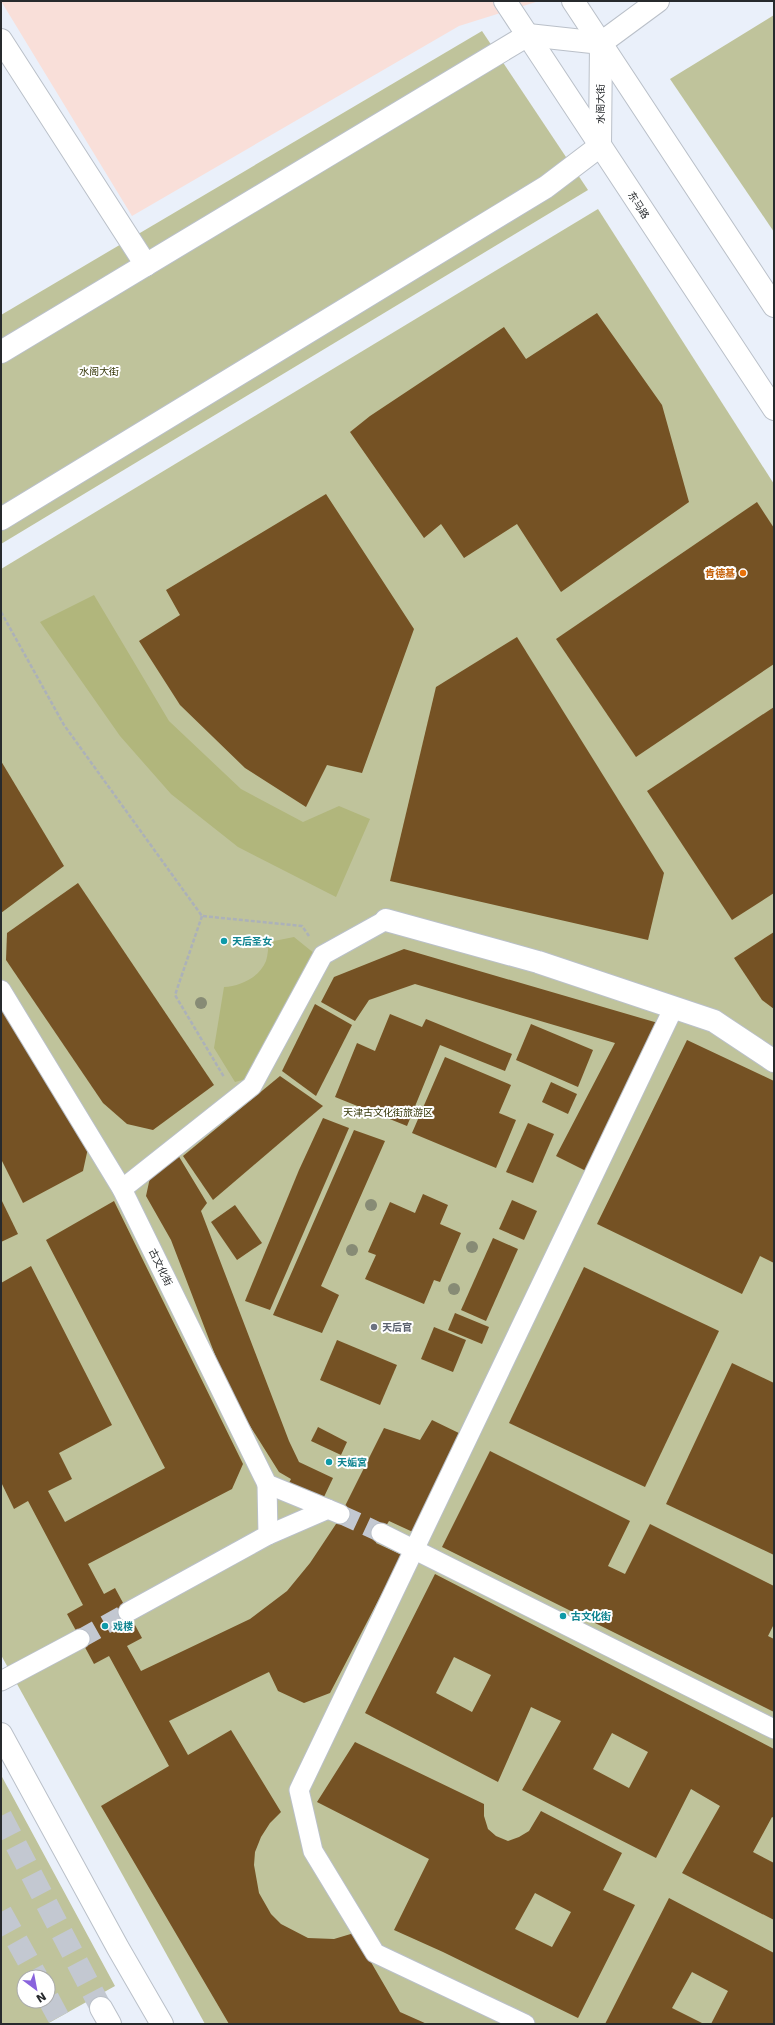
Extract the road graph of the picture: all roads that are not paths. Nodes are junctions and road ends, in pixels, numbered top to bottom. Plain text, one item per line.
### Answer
1 (505, 1) edge
2 (572, 1) edge
3 (658, 1) edge
4 (528, 35) junction
5 (1, 40) edge
6 (600, 43) junction
7 (600, 146) junction
8 (146, 265) junction
9 (774, 306) edge
10 (1, 352) edge
11 (774, 409) edge
12 (1, 519) edge
13 (386, 920) joint
14 (1, 990) edge
15 (674, 1007) junction
16 (774, 1061) edge
17 (122, 1189) junction
18 (267, 1484) junction
19 (381, 1533) tunnel mouth
20 (268, 1535) junction
21 (414, 1550) junction
22 (128, 1612) tunnel mouth
23 (80, 1638) tunnel mouth
24 (1, 1681) edge
25 (774, 1729) edge
26 (1, 1734) edge
27 (162, 2024) edge
28 (525, 2024) edge

1 - 4 street, 东马路
2 - 6 street
3 - 6 street
4 - 6 street
4 - 7 street, 东马路
4 - 8 street
5 - 8 street
6 - 7 street, 水阁大街
6 - 9 street
7 - 11 street, 东马路
7 - 12 street
8 - 10 street
13 - 15 street
13 - 17 street
14 - 17 street, 古文化街
15 - 16 street
15 - 21 street
17 - 18 street, 古文化街
18 - 20 street
18 - 20 street
19 - 21 street
20 - 22 street
21 - 25 street
21 - 28 street
23 - 24 street
26 - 27 street

